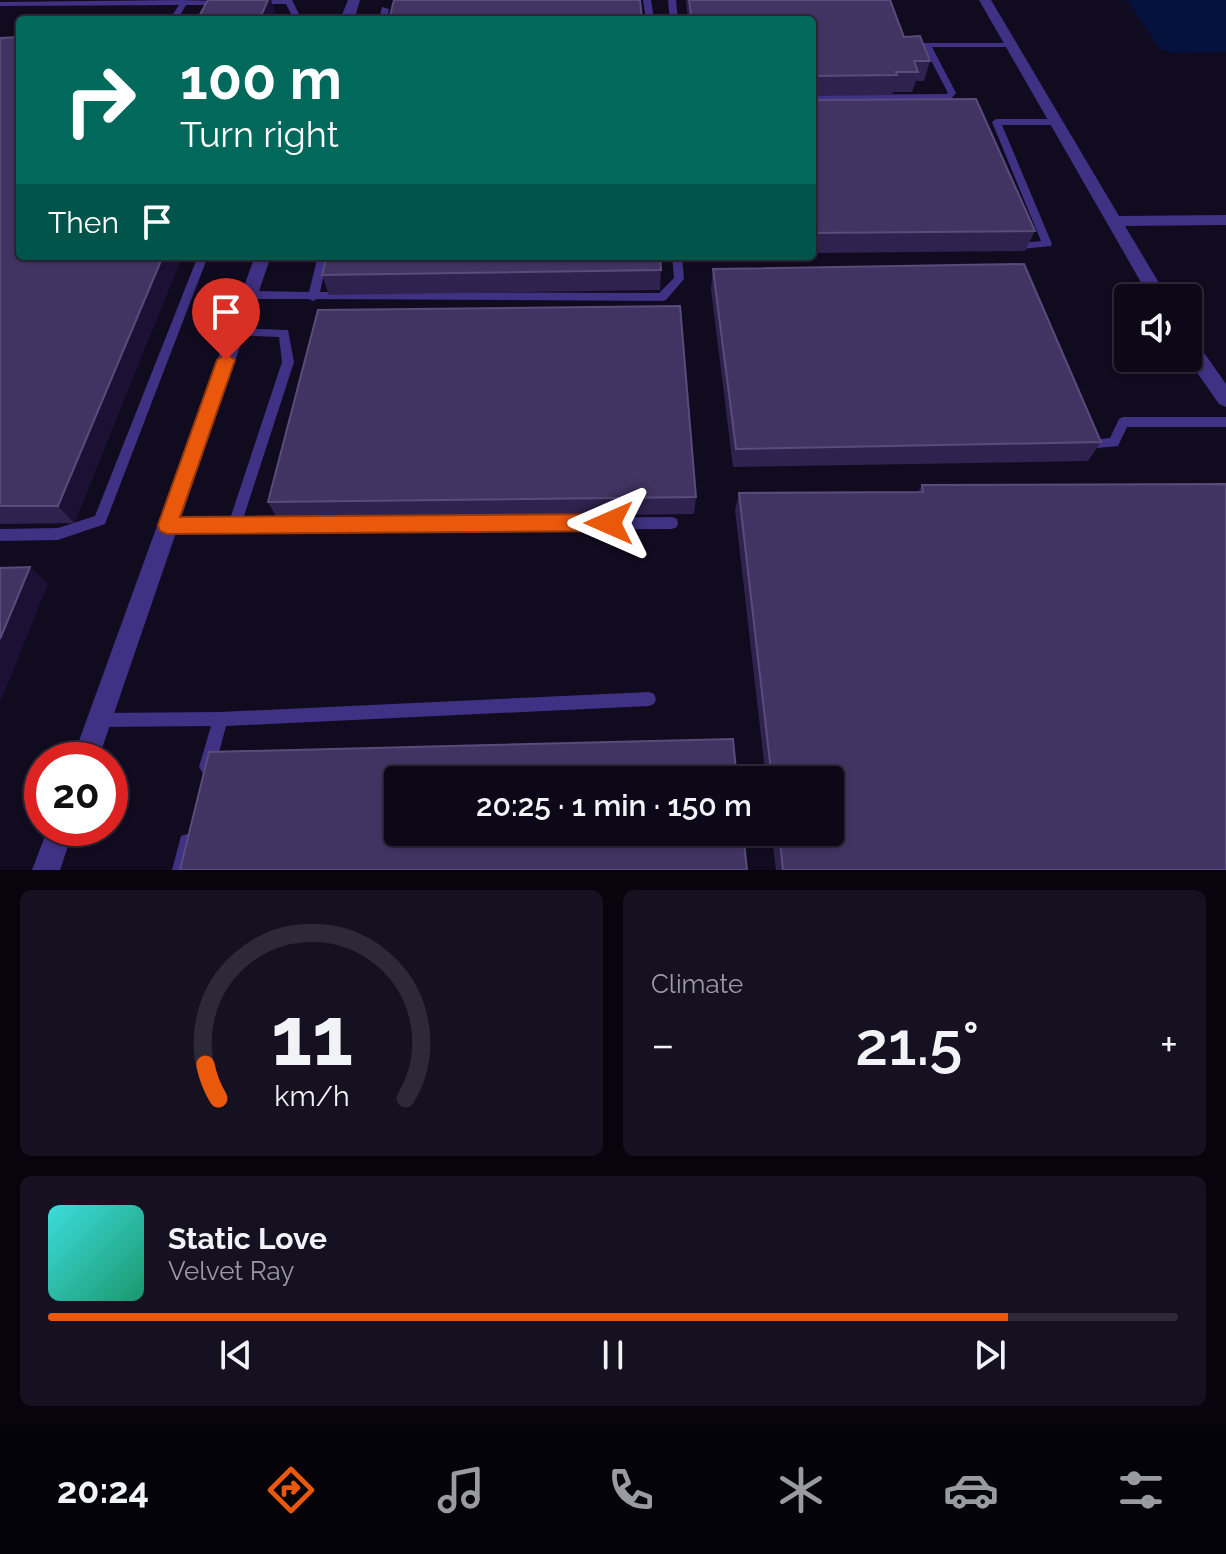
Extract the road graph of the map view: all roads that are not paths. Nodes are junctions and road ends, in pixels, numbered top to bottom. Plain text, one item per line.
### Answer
1 (985, 0) edge
2 (185, 2) edge
3 (244, 2) edge
4 (229, 3) edge
5 (0, 4) edge
6 (385, 9) dead end
7 (296, 16) edge
8 (384, 16) edge
9 (1011, 45) junction
10 (816, 98) edge
11 (1055, 122) junction
12 (1226, 220) edge
13 (1112, 221) junction
14 (1002, 247) edge
15 (201, 260) edge
16 (262, 260) edge
17 (322, 260) edge
18 (677, 260) edge
19 (1150, 284) edge
20 (249, 295) junction
21 (313, 297) junction
22 (236, 332) junction
23 (1202, 365) edge
24 (1226, 399) edge
25 (1226, 422) edge
26 (1066, 445) edge
27 (235, 523) junction
28 (672, 523) dead end
29 (167, 525) junction
30 (0, 535) edge
31 (649, 699) dead end
32 (220, 719) junction
33 (99, 720) junction
34 (91, 742) edge
35 (204, 780) edge
36 (192, 825) edge
37 (55, 846) edge
38 (46, 870) edge
39 (180, 870) edge

1 - 9 street
2 - 4 lane
2 - 5 lane
3 - 7 lane
6 - 8 lane
9 - 10 lane
9 - 11 street
11 - 13 street
11 - 14 lane
12 - 13 street
13 - 19 street
15 - 30 lane
16 - 20 street
17 - 21 lane
18 - 21 lane
20 - 21 lane
20 - 22 street
22 - 27 lane
22 - 29 street
23 - 24 street
25 - 26 lane
27 - 28 lane
27 - 29 lane
29 - 33 street
31 - 32 lane
32 - 33 lane
32 - 35 lane
33 - 34 street
36 - 39 lane
37 - 38 street

